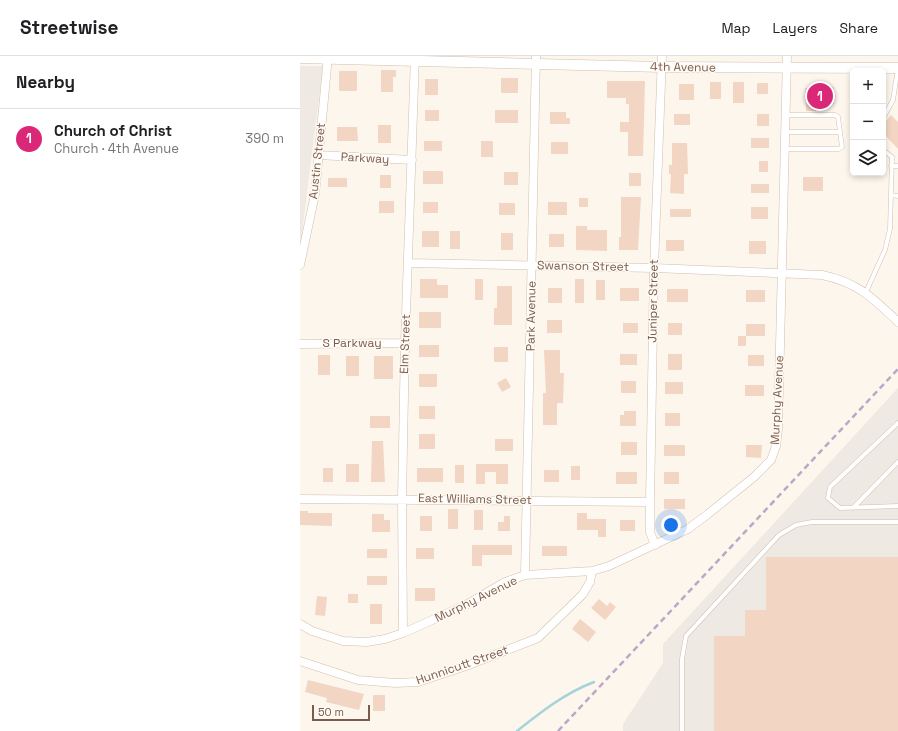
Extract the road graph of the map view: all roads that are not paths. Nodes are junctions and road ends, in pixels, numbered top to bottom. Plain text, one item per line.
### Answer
1 (662, 56) edge
2 (786, 56) edge
3 (300, 58) edge
4 (327, 58) edge
5 (415, 58) edge
6 (480, 59) edge
7 (536, 60) edge
8 (662, 67) junction
9 (786, 68) junction
10 (898, 68) edge
11 (886, 113) edge
12 (785, 115) junction
13 (785, 132) junction
14 (840, 132) junction
15 (784, 149) junction
16 (886, 152) edge
17 (318, 155) junction
18 (412, 160) junction
19 (891, 166) junction
20 (898, 166) edge
21 (891, 195) junction
22 (898, 196) edge
23 (409, 263) junction
24 (300, 265) edge
25 (533, 265) junction
26 (654, 268) junction
27 (781, 272) junction
28 (866, 292) junction
29 (898, 322) edge
30 (405, 343) junction
31 (300, 344) edge
32 (898, 423) edge
33 (898, 462) edge
34 (402, 498) junction
35 (300, 499) edge
36 (527, 499) junction
37 (650, 502) junction
38 (898, 506) edge
39 (852, 508) junction
40 (898, 522) edge
41 (655, 545) junction
42 (592, 571) junction
43 (525, 575) junction
44 (300, 624) edge
45 (403, 633) junction
46 (300, 661) edge
47 (682, 731) edge

1 - 8 street, Juniper Street
2 - 9 street, Murphy Avenue
3 - 4 street, 4th Avenue
4 - 5 street, 4th Avenue
4 - 17 street, Austin Street
5 - 6 street, 4th Avenue
5 - 18 street, Elm Street
6 - 7 street, 4th Avenue
7 - 8 street, 4th Avenue
7 - 25 street, Park Avenue
8 - 9 street, 4th Avenue
8 - 26 street, Juniper Street
9 - 10 street, 4th Avenue
9 - 12 street, Murphy Avenue
10 - 11 lane
12 - 13 street, Murphy Avenue
12 - 14 lane
13 - 14 lane
13 - 15 street, Murphy Avenue
14 - 15 lane
15 - 27 street, Murphy Avenue
16 - 19 lane
17 - 18 street, Parkway
17 - 24 street, Austin Street
18 - 23 street, Elm Street
19 - 20 lane
19 - 21 lane
21 - 22 lane
21 - 28 lane
23 - 25 street, Swanson Street
23 - 30 street, Elm Street
25 - 26 street, Swanson Street
25 - 36 street, Park Avenue
26 - 27 street, Swanson Street
26 - 37 street, Juniper Street
27 - 28 street, Swanson Street
27 - 41 street, Murphy Avenue
28 - 29 street, Swanson Street
30 - 31 street, S Parkway
30 - 34 street, Elm Street
32 - 39 lane
33 - 39 lane
34 - 35 street, East Williams Street
34 - 36 street, East Williams Street
34 - 45 street, Elm Street
36 - 37 street, East Williams Street
36 - 43 street, Park Avenue
37 - 41 street, Juniper Street
38 - 39 lane
40 - 47 lane
41 - 42 street, Murphy Avenue
42 - 43 street, Murphy Avenue
42 - 46 street, Hunnicutt Street
43 - 45 street, Murphy Avenue
44 - 45 street, Murphy Avenue

